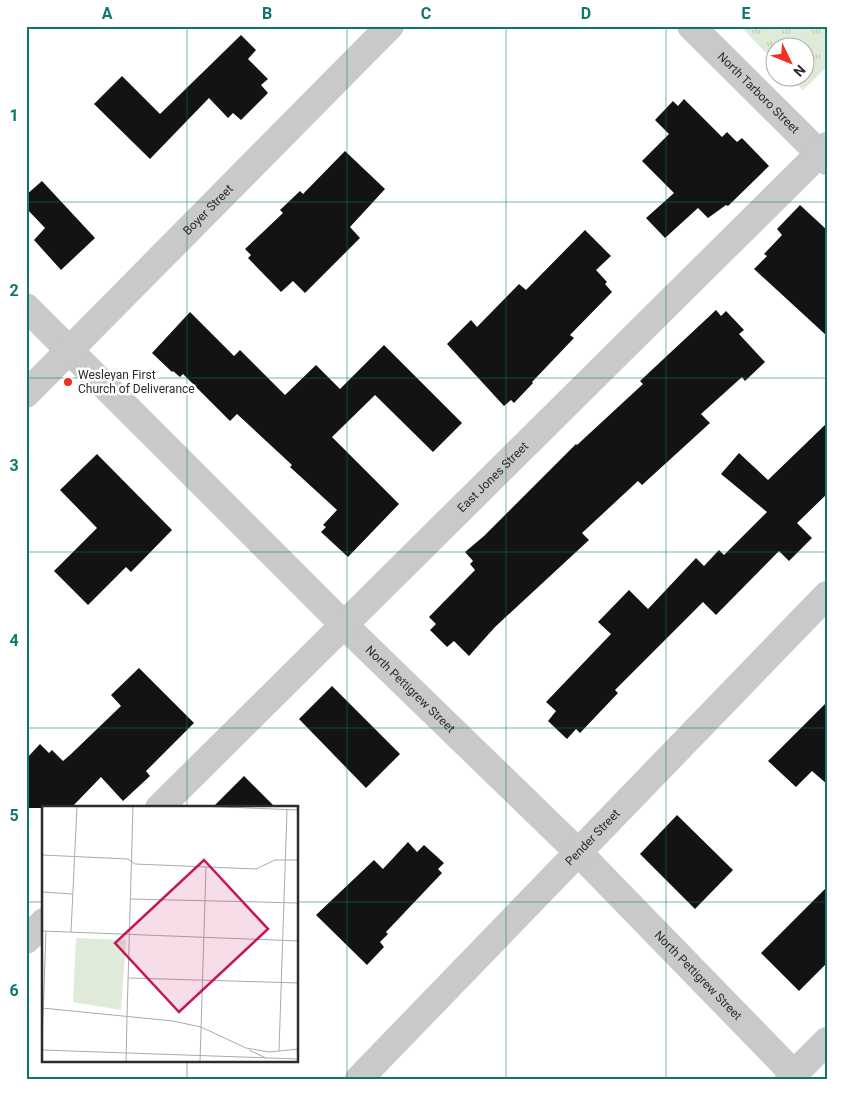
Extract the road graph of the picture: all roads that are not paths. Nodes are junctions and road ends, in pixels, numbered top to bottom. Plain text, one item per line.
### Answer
1 (390, 26) edge
2 (691, 26) edge
3 (824, 154) edge
4 (26, 307) edge
5 (69, 350) junction
6 (26, 394) edge
7 (827, 595) edge
8 (344, 625) junction
9 (162, 806) edge
10 (578, 852) junction
11 (42, 924) edge
12 (26, 940) edge
13 (827, 1041) edge
14 (791, 1076) edge
15 (359, 1079) edge

1 - 5 street, Boyer Street
2 - 3 street, North Tarboro Street
3 - 8 street, East Jones Street
4 - 5 street, North Pettigrew Street
5 - 6 street, Boyer Street
5 - 8 street, North Pettigrew Street
7 - 10 street, Pender Street
8 - 9 street, East Jones Street
8 - 10 street, North Pettigrew Street
10 - 14 street, North Pettigrew Street
10 - 15 street, Pender Street
11 - 12 street
13 - 14 street

